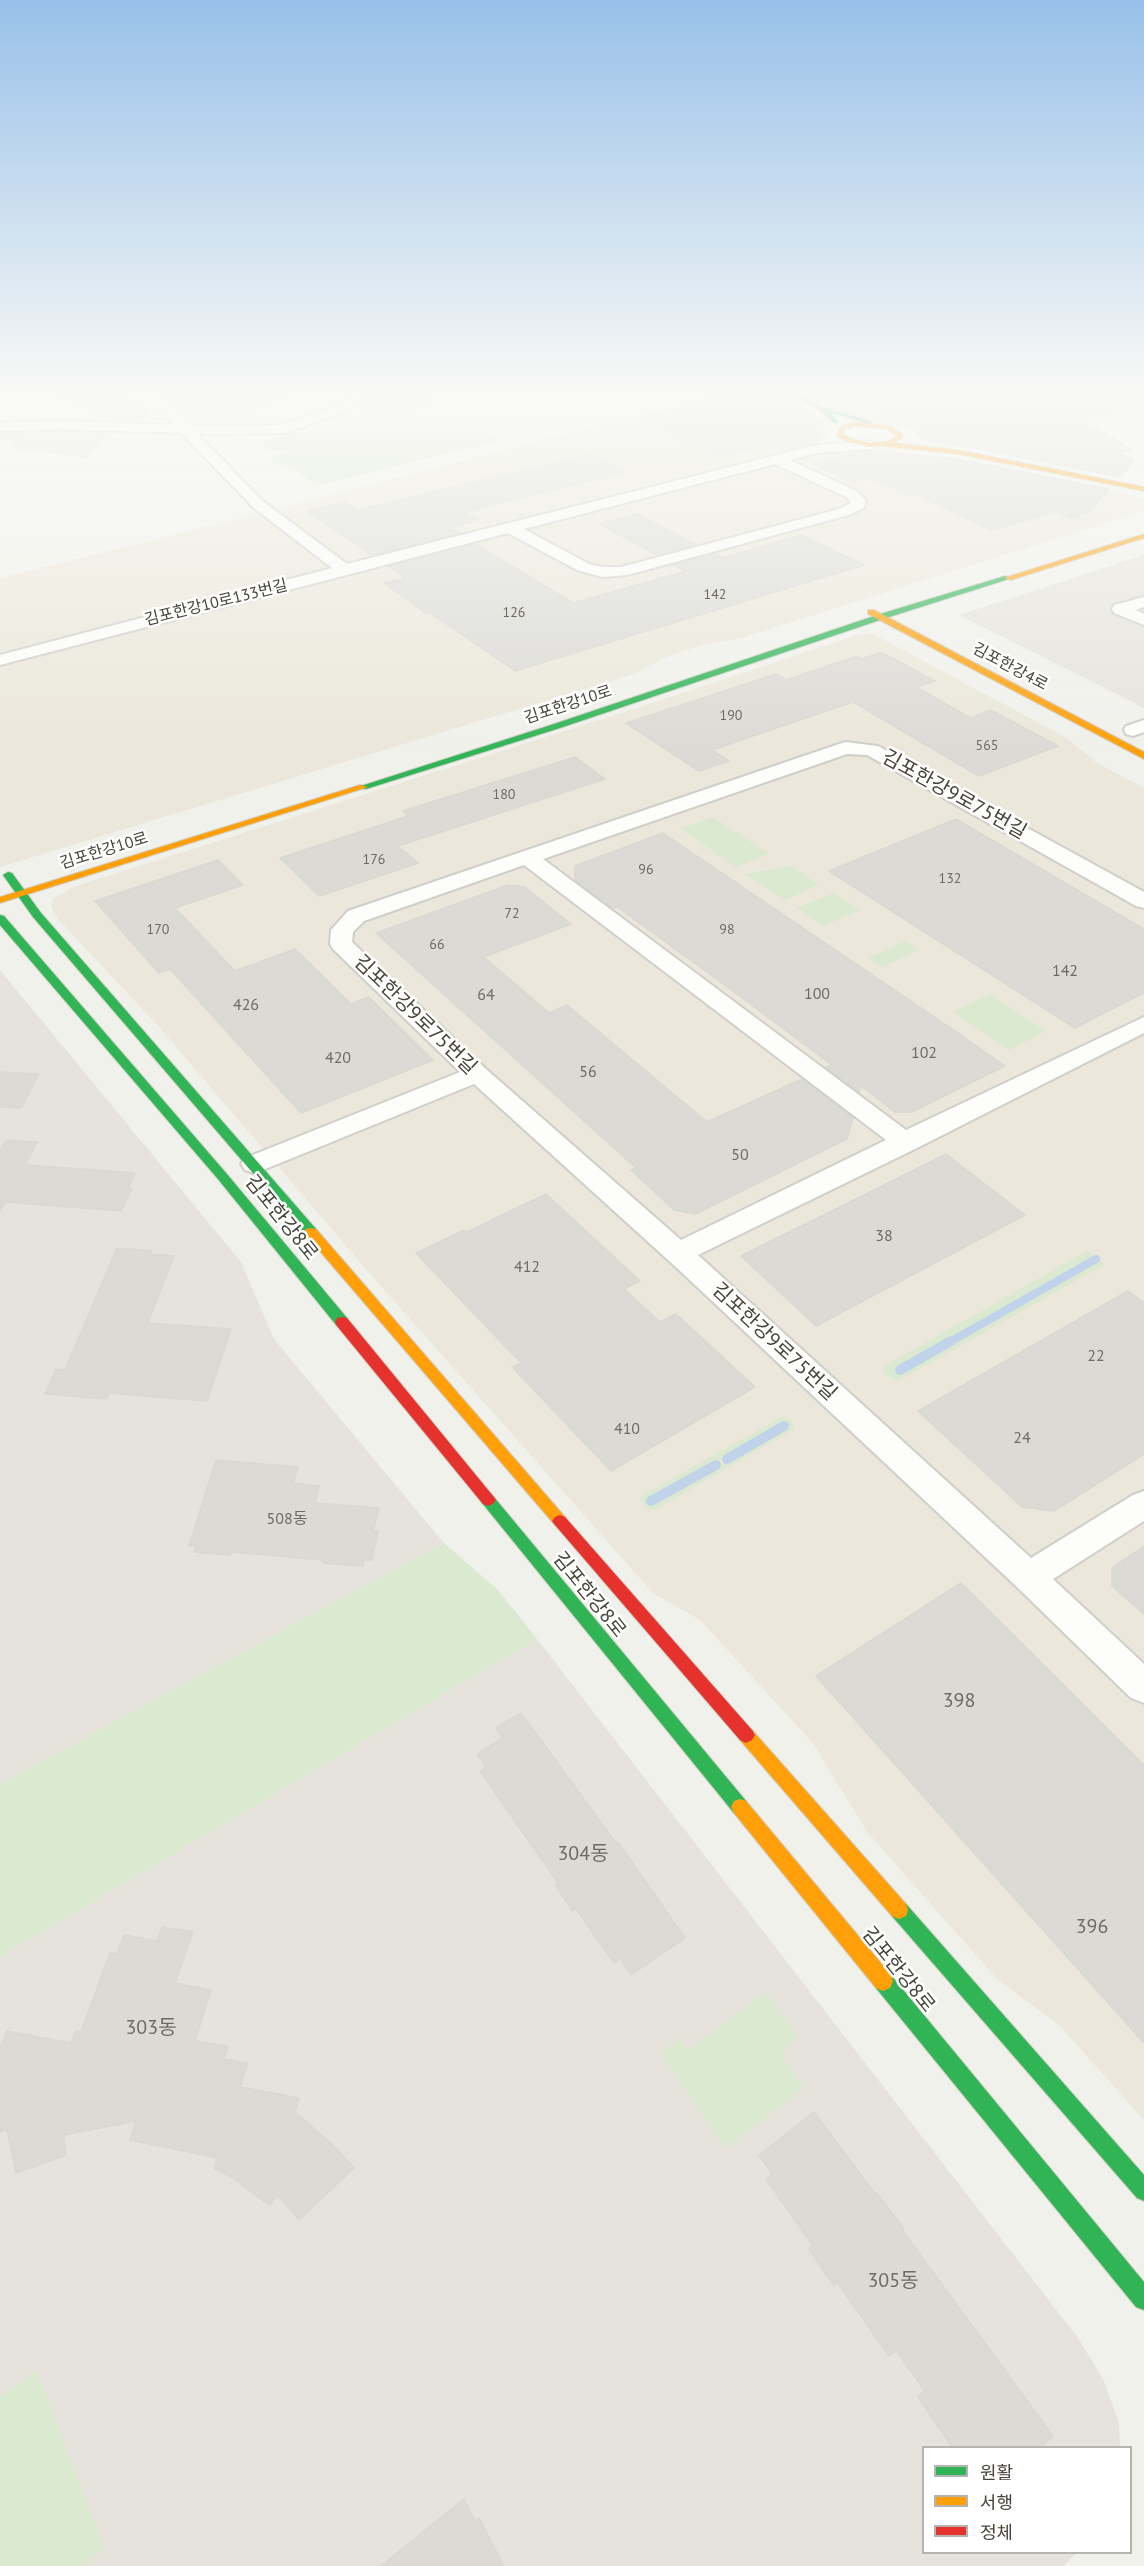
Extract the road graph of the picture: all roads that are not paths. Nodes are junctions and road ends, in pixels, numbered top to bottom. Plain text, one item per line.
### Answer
1 (269, 513) edge
2 (569, 513) edge
3 (842, 513) edge
4 (511, 528) junction
5 (1144, 536) edge
6 (344, 570) junction
7 (1144, 602) edge
8 (900, 611) junction
9 (880, 617) junction
10 (1144, 620) edge
11 (921, 622) dead end
12 (0, 660) edge
13 (1144, 756) edge
14 (528, 858) junction
15 (9, 875) edge
16 (21, 894) junction
17 (0, 901) edge
18 (1144, 901) edge
19 (0, 918) edge
20 (1144, 1024) edge
21 (477, 1074) junction
22 (906, 1143) junction
23 (254, 1164) junction
24 (678, 1253) junction
25 (1144, 1504) edge
26 (1029, 1577) junction
27 (1144, 1687) edge
28 (1144, 2191) edge
29 (1144, 2299) edge

1 - 6 street
2 - 4 street, 김포한강10로133번길
3 - 4 street
4 - 6 street, 김포한강10로133번길
5 - 8 street, 김포한강10로
6 - 12 street, 김포한강10로133번길
7 - 10 street
8 - 9 street, 김포한강10로
8 - 9 street, 김포한강4로
8 - 11 street
9 - 13 street, 김포한강4로
9 - 16 street, 김포한강10로
14 - 18 street, 김포한강9로75번길
14 - 21 street, 김포한강9로75번길
14 - 22 street
15 - 16 street, 김포한강8로
16 - 17 street, 김포한강10로
16 - 23 street, 김포한강8로
19 - 29 street, 김포한강8로
20 - 22 street
21 - 23 street
21 - 24 street, 김포한강9로75번길
22 - 24 street
23 - 28 street, 김포한강8로
24 - 26 street, 김포한강9로75번길
25 - 26 street
26 - 27 street, 김포한강9로75번길

